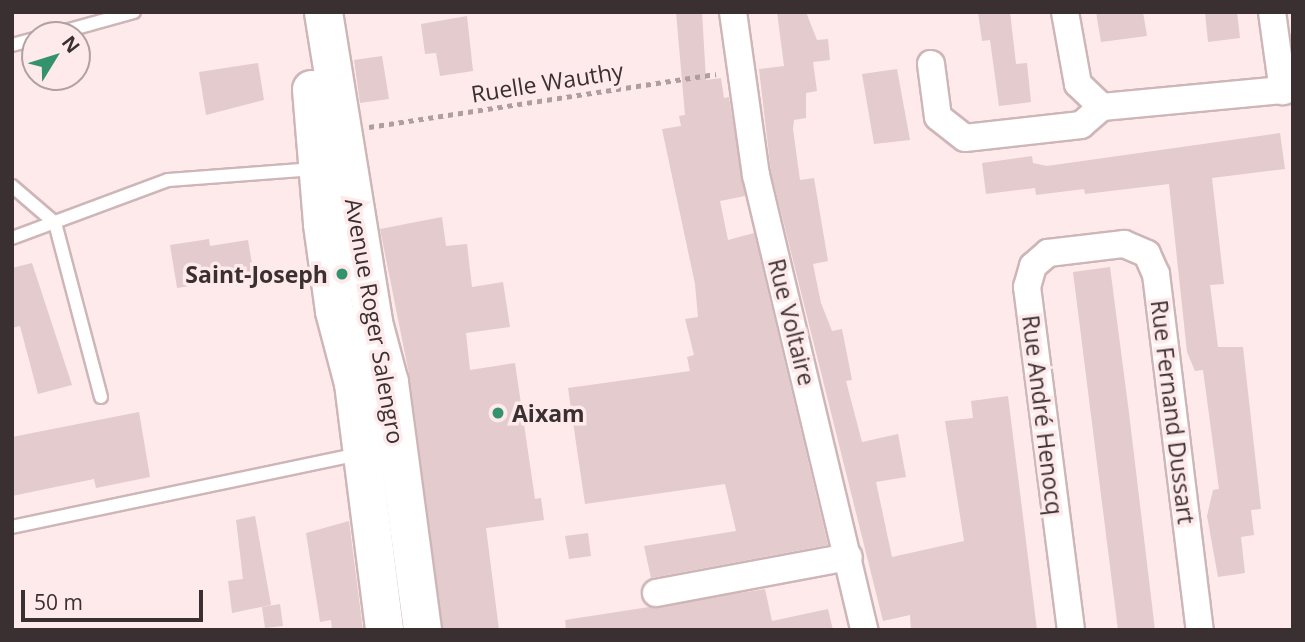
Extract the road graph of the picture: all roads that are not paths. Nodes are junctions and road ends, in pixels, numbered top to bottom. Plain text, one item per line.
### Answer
1 (134, 12) edge
2 (733, 12) edge
3 (1065, 12) edge
4 (1272, 12) edge
5 (315, 14) edge
6 (91, 24) edge
7 (931, 64) dead end
8 (1288, 90) edge
9 (1102, 107) junction
10 (319, 169) junction
11 (12, 186) edge
12 (55, 223) junction
13 (12, 238) edge
14 (1093, 247) joint
15 (368, 335) junction
16 (365, 367) dead end
17 (101, 397) dead end
18 (363, 453) junction
19 (12, 527) edge
20 (849, 557) junction
21 (656, 593) dead end
22 (384, 630) edge
23 (396, 630) edge
24 (407, 630) edge
25 (422, 630) edge
26 (864, 630) edge
27 (1071, 630) edge
28 (1200, 630) edge

1 - 6 lane
2 - 20 street, Rue Voltaire
3 - 9 street
4 - 8 street
5 - 10 main road, Avenue Roger Salengro
5 - 15 main road, Avenue Roger Salengro
7 - 9 street
8 - 9 street
10 - 12 lane
10 - 18 main road, Avenue Roger Salengro
11 - 12 lane
12 - 13 lane
12 - 17 lane
14 - 27 street, Rue André Henocq
14 - 28 street, Rue Fernand Dussart
15 - 24 lane
15 - 25 main road, Avenue Roger Salengro
16 - 23 lane
18 - 19 lane
18 - 22 main road, Avenue Roger Salengro
20 - 21 street
20 - 26 street, Rue Voltaire

